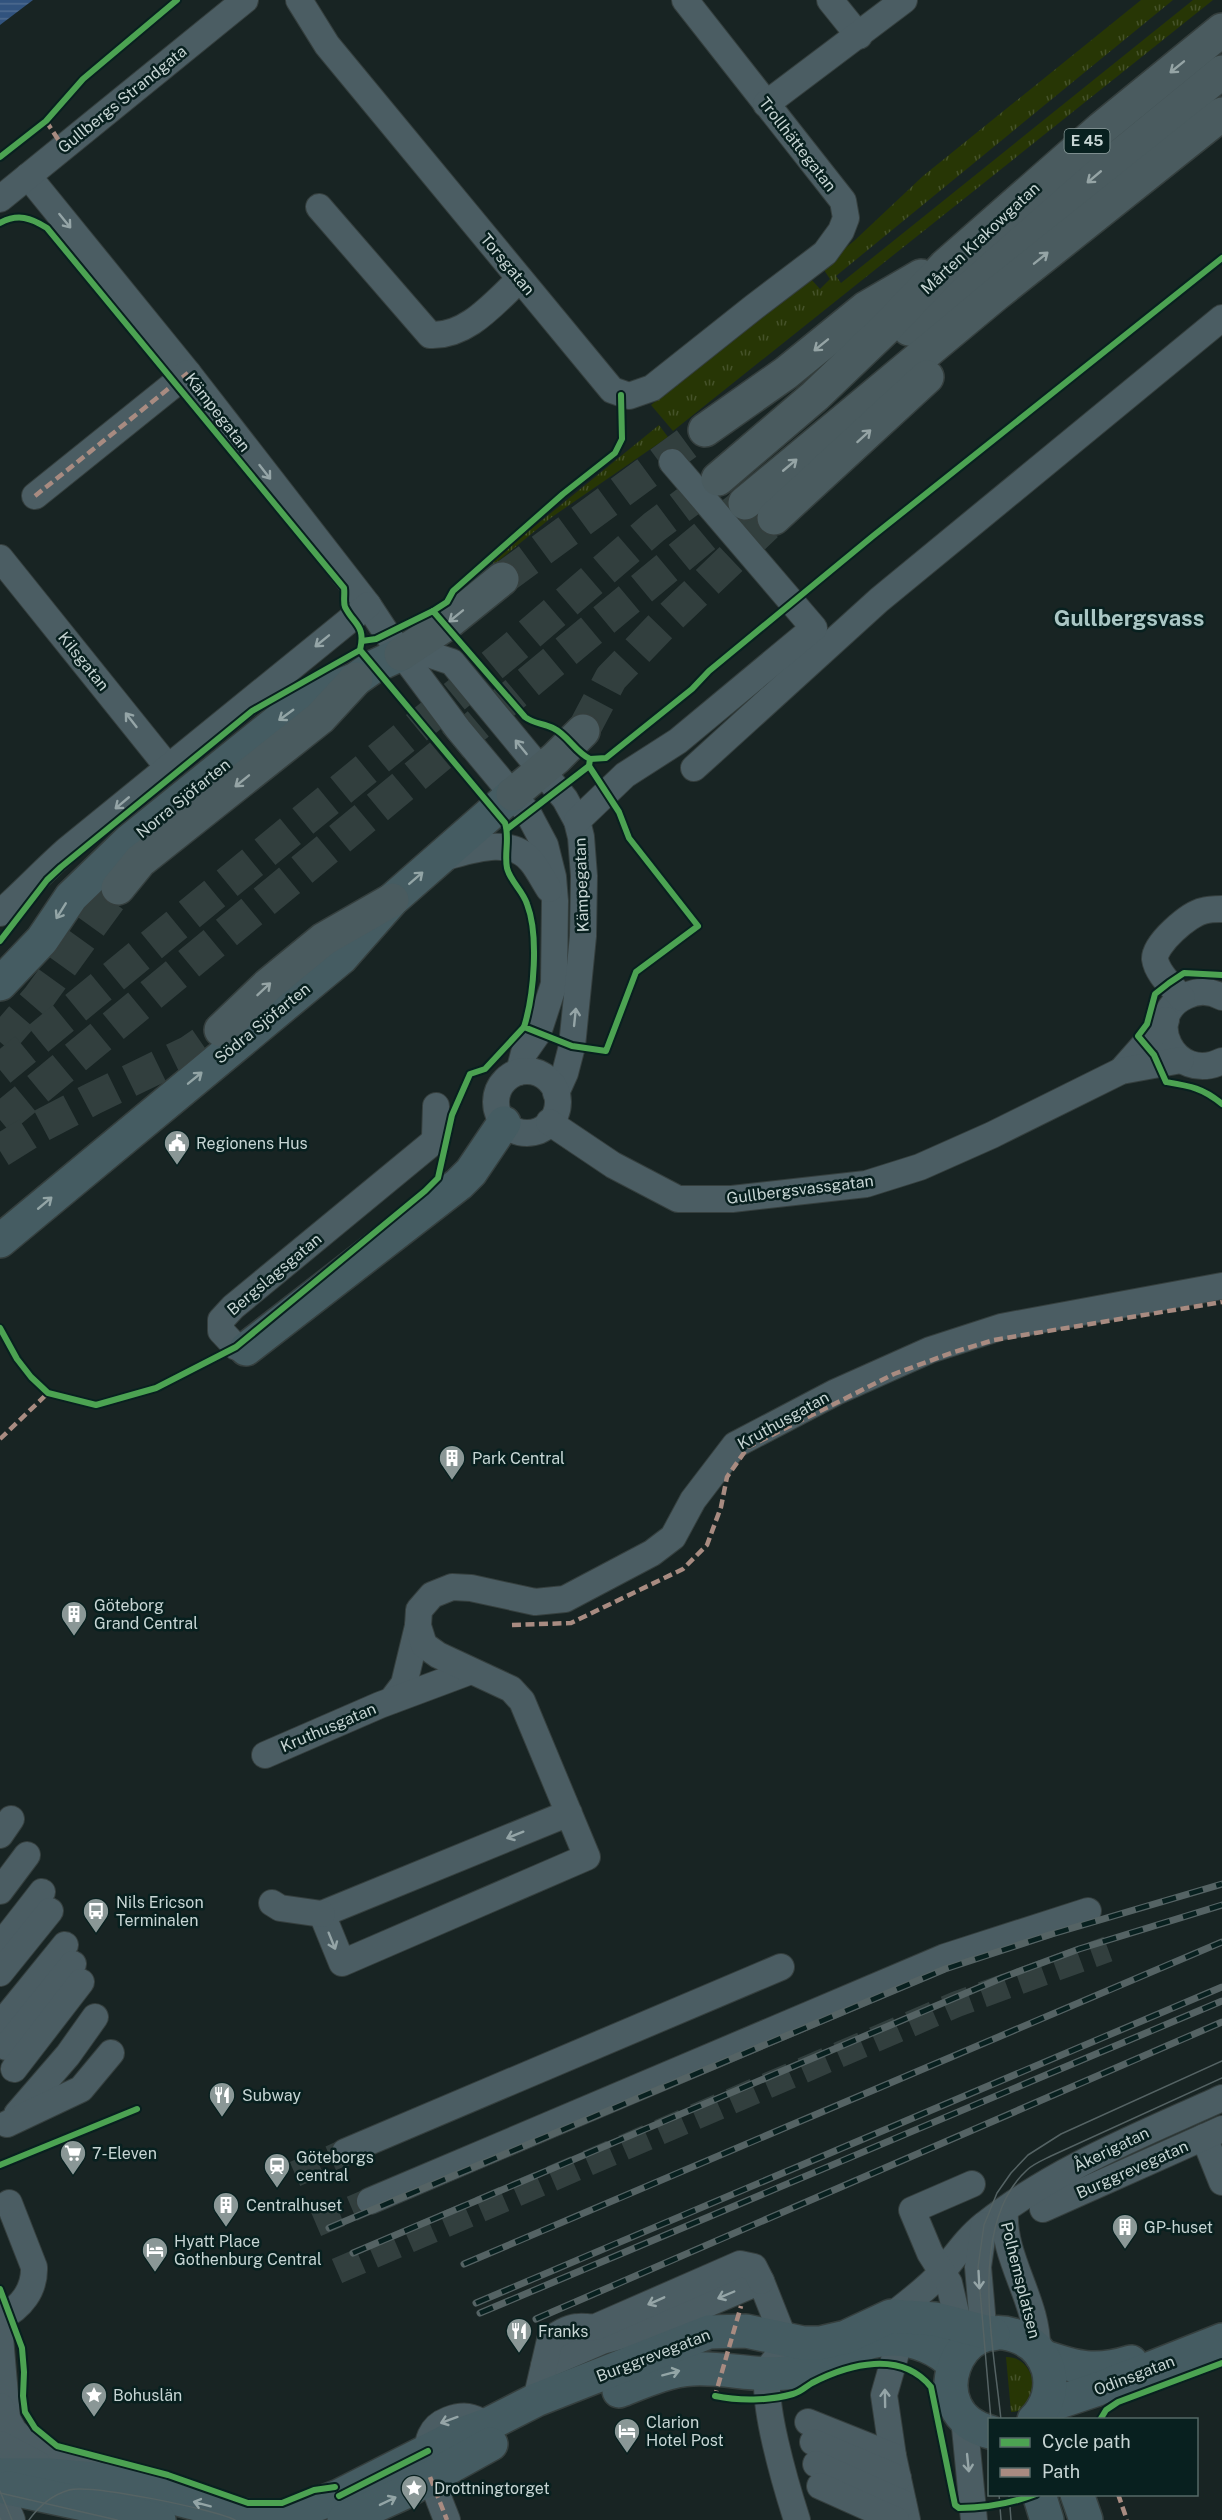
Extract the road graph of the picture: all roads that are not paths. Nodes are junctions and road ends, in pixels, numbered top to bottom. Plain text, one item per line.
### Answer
1 (245, 0) edge
2 (299, 0) edge
3 (685, 0) edge
4 (830, 0) edge
5 (904, 0) edge
6 (1222, 30) edge
7 (859, 36) junction
8 (1222, 72) edge
9 (766, 104) junction
10 (1222, 114) edge
11 (28, 176) junction
12 (0, 199) edge
13 (319, 207) dead end
14 (957, 255) junction
15 (520, 279) junction
16 (995, 295) junction
17 (754, 307) joint
18 (1222, 318) edge
19 (188, 373) junction
20 (815, 396) junction
21 (705, 429) tunnel mouth
22 (672, 462) dead end
23 (718, 479) tunnel mouth
24 (35, 496) dead end
25 (745, 503) tunnel mouth
26 (774, 518) tunnel mouth
27 (0, 558) edge
28 (502, 579) tunnel mouth
29 (368, 605) junction
30 (401, 654) junction
31 (356, 679) junction
32 (583, 731) tunnel mouth
33 (167, 766) junction
34 (694, 768) dead end
35 (540, 771) junction
36 (513, 794) junction
37 (577, 820) junction
38 (442, 858) junction
39 (118, 888) tunnel mouth
40 (392, 900) junction
41 (555, 901) junction
42 (1222, 909) edge
43 (0, 913) edge
44 (2, 979) edge
45 (1220, 995) edge
46 (1182, 998) junction
47 (1166, 1020) junction
48 (221, 1030) tunnel mouth
49 (1207, 1066) edge
50 (1121, 1071) junction
51 (519, 1072) junction
52 (556, 1093) junction
53 (436, 1106) dead end
54 (549, 1122) junction
55 (504, 1123) junction
56 (0, 1241) edge
57 (1222, 1286) edge
58 (246, 1349) joint
59 (418, 1626) junction
60 (471, 1671) junction
61 (392, 1700) junction
62 (265, 1755) dead end
63 (569, 1813) junction
64 (0, 1863) edge
65 (0, 1891) edge
66 (272, 1903) dead end
67 (1088, 1911) dead end
68 (322, 1914) junction
69 (0, 1918) edge
70 (57, 1930) edge
71 (0, 1946) edge
72 (781, 1967) dead end
73 (0, 1973) edge
74 (0, 2001) edge
75 (8, 2078) edge
76 (1222, 2097) edge
77 (1213, 2133) edge
78 (345, 2152) tunnel mouth
79 (1222, 2182) edge
80 (972, 2184) dead end
81 (370, 2201) tunnel mouth
82 (9, 2203) dead end
83 (1042, 2209) dead end
84 (1005, 2211) junction
85 (984, 2224) junction
86 (942, 2272) junction
87 (0, 2318) edge
88 (1222, 2326) edge
89 (896, 2327) junction
90 (979, 2332) junction
91 (0, 2337) edge
92 (1222, 2340) edge
93 (794, 2341) junction
94 (1040, 2353) junction
95 (954, 2365) junction
96 (767, 2374) junction
97 (536, 2400) junction
98 (3, 2412) edge
99 (1047, 2416) edge
100 (977, 2425) edge
101 (0, 2444) edge
102 (429, 2464) junction
103 (816, 2464) junction
104 (0, 2475) edge
105 (69, 2476) junction
106 (105, 2480) junction
107 (0, 2486) edge
108 (0, 2491) edge
109 (900, 2495) edge
110 (1040, 2496) edge
111 (1078, 2496) edge
112 (157, 2513) edge
113 (12, 2520) edge
114 (344, 2520) edge
115 (447, 2520) edge
116 (797, 2520) edge
117 (854, 2520) edge
118 (974, 2520) edge
119 (1047, 2520) edge
120 (1086, 2520) edge

1 - 11 street, Gullbergs Strandgata
2 - 15 street, Torsgatan
3 - 9 street, Trollhättegatan
4 - 7 street
5 - 7 street
6 -> 14 highway, Mårten Krakowgatan / E 45
7 - 9 street
8 -> 20 highway
9 - 17 street, Trollhättegatan
16 -> 10 highway
11 - 12 street, Gullbergs Strandgata
11 -> 19 street, Kämpegatan
13 - 15 street
14 - 20 highway, Mårten Krakowgatan / E 45
14 -> 21 highway
15 - 17 street, Torsgatan
25 -> 16 highway
26 -> 16 highway
18 - 34 street
19 - 24 street
19 -> 29 street, Kämpegatan
20 - 23 highway, Mårten Krakowgatan / E 45
22 - 37 street
33 -> 27 street, Kilsgatan
28 -> 30 highway
29 - 30 street, Kämpegatan
29 -> 33 street
30 - 31 main road, Norra Sjöfarten
35 -> 30 street, Kämpegatan
30 - 36 street, Kämpegatan
31 -> 39 highway
31 -> 44 main road, Norra Sjöfarten
32 - 35 highway
33 -> 43 street
35 - 36 highway
35 - 37 street, Kämpegatan
36 - 38 main road, Södra Sjöfarten
36 - 41 street, Kämpegatan
52 -> 37 street, Kämpegatan
40 -> 38 main road, Södra Sjöfarten
38 - 41 street, Kämpegatan
48 -> 40 highway
56 -> 40 main road, Södra Sjöfarten
41 - 51 street, Kämpegatan
42 - 46 street
45 - 46 street
46 - 47 street, Gullbergsvassgatan
47 - 49 street, Gullbergsvassgatan
47 - 50 street, Gullbergsvassgatan
49 - 50 street, Gullbergsvassgatan
50 - 54 street, Gullbergsvassgatan
51 - 52 street
51 - 55 street
52 - 54 street
53 - 58 street, Bergslagsgatan
54 - 55 street
55 - 58 main road, Bergslagsgatan
57 - 59 street, Kruthusgatan
59 - 60 street
59 - 61 street, Kruthusgatan
60 - 61 street, Kruthusgatan
60 - 63 street
61 - 62 street, Kruthusgatan
63 -> 68 street
68 -> 63 street
64 - 70 street
65 - 70 street
66 - 68 street
67 - 81 street
69 - 70 street
70 - 71 street
70 - 73 street
70 - 74 street
70 - 75 street
70 - 75 street
70 - 75 street
70 - 75 street
72 - 78 street
76 - 84 street, Åkerigatan
77 - 79 street
77 - 83 street, Burggrevegatan
80 - 86 street
82 - 87 street
84 - 85 street, Åkerigatan
84 - 94 street, Polhemsplatsen
85 - 86 street, Åkerigatan
85 -> 90 street
86 - 89 street, Åkerigatan
86 - 90 street
88 - 94 main road, Odinsgatan
89 - 90 main road, Burggrevegatan
89 - 93 main road, Burggrevegatan
89 - 95 main road, Burggrevegatan
89 - 96 main road, Burggrevegatan
109 -> 89 street
90 - 94 main road, Polhemsplatsen
90 - 95 main road
91 - 98 street
92 - 99 main road, Odinsgatan
93 - 96 street
93 - 97 main road, Burggrevegatan
93 -> 97 street
94 - 99 main road, Polhemsplatsen
95 - 100 main road
102 -> 96 main road, Burggrevegatan
96 - 116 street
97 -> 102 main road, Burggrevegatan
98 - 106 street
100 -> 118 street
101 - 105 street
102 -> 112 main road
114 -> 102 main road
102 - 115 street
103 - 109 street
103 - 109 street
103 - 117 street
104 - 105 main road
105 - 106 main road
106 - 112 main road
107 - 112 main road
108 - 113 street
110 - 119 main road
111 - 120 main road

